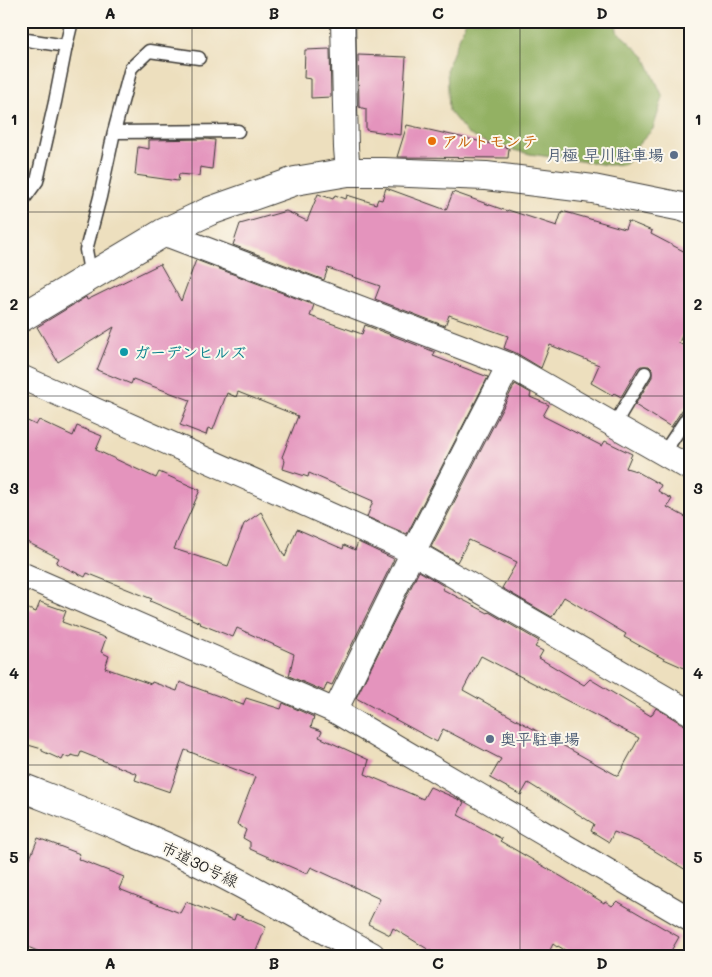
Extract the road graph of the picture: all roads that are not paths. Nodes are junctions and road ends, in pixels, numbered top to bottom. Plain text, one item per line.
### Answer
1 (72, 21) edge
2 (343, 21) edge
3 (21, 39) edge
4 (66, 46) junction
5 (198, 58) dead end
6 (238, 131) dead end
7 (114, 132) junction
8 (348, 172) junction
9 (21, 203) edge
10 (691, 210) edge
11 (163, 234) junction
12 (91, 277) junction
13 (21, 318) edge
14 (509, 365) junction
15 (645, 373) dead end
16 (21, 377) edge
17 (691, 412) edge
18 (614, 426) junction
19 (663, 454) junction
20 (691, 469) edge
21 (413, 552) junction
22 (21, 574) edge
23 (336, 711) junction
24 (691, 713) edge
25 (21, 788) edge
26 (691, 920) edge
27 (371, 956) edge

1 - 4 lane
2 - 8 street
3 - 4 lane
4 - 9 lane
5 - 7 lane
6 - 7 lane
7 - 12 lane
8 - 10 main road
8 - 11 main road
11 - 12 main road
11 - 14 street
12 - 13 main road
14 - 18 street
14 - 21 street
15 - 18 lane
16 - 21 street
17 - 19 lane
18 - 19 street
19 - 20 street
21 - 23 street
21 - 24 street
22 - 23 street
23 - 26 street
25 - 27 main road, 市道30号線

